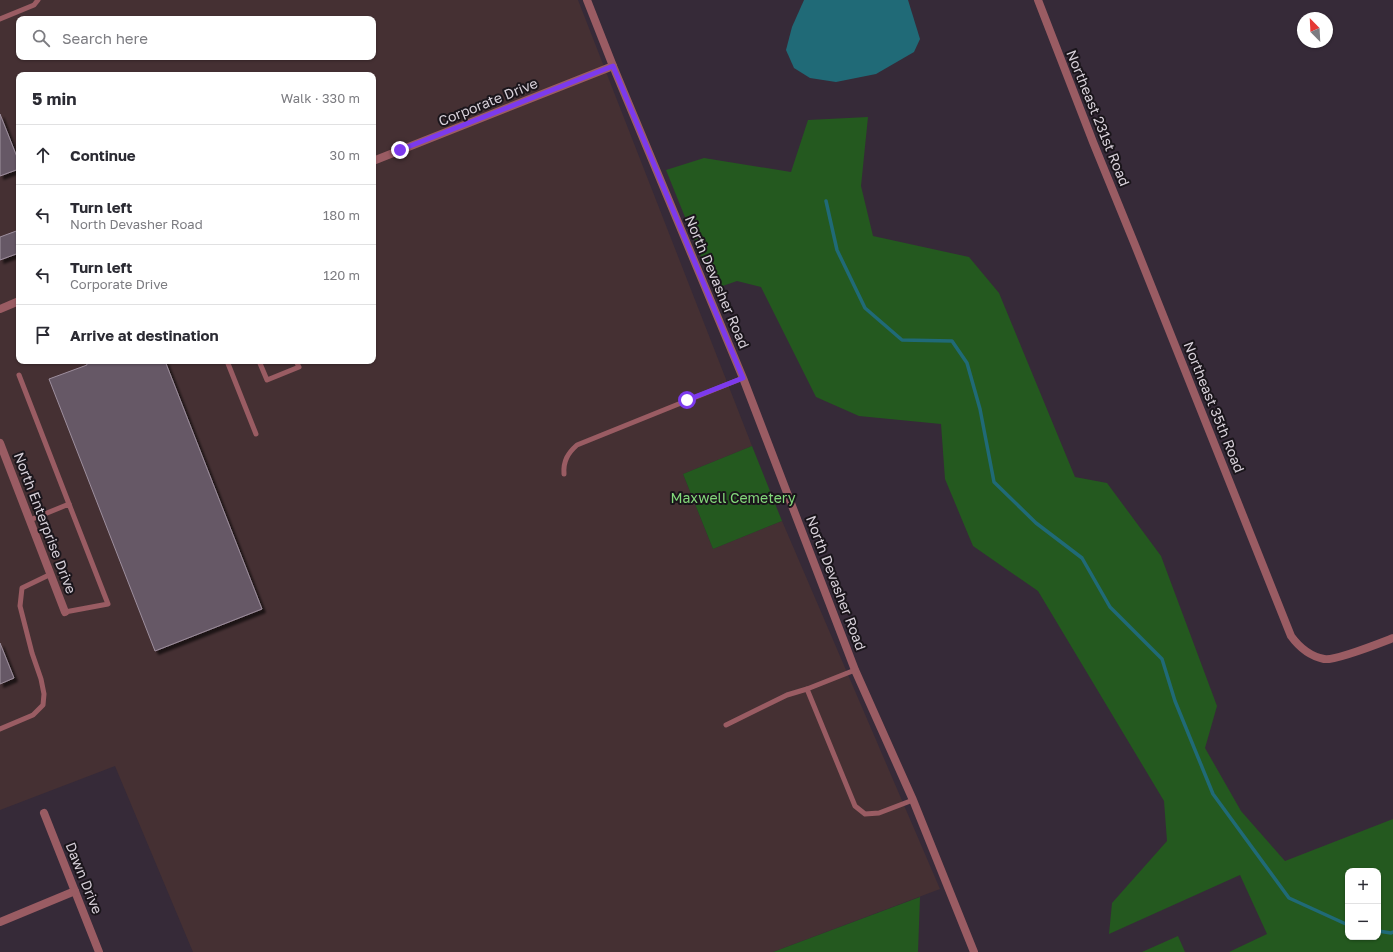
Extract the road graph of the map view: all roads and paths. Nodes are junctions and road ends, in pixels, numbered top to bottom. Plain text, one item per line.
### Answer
1 (38, 0) edge
2 (587, 0) edge
3 (1038, 0) edge
4 (0, 19) edge
5 (613, 66) junction
6 (376, 160) edge
7 (1135, 244) joint
8 (16, 302) edge
9 (0, 309) edge
10 (228, 364) edge
11 (260, 364) edge
12 (297, 364) edge
13 (19, 375) dead end
14 (743, 378) junction
15 (256, 434) dead end
16 (0, 443) edge
17 (564, 474) dead end
18 (69, 504) junction
19 (30, 520) junction
20 (51, 574) junction
21 (66, 612) joint
22 (1393, 638) edge
23 (855, 670) junction
24 (807, 689) junction
25 (726, 725) dead end
26 (0, 729) edge
27 (913, 800) junction
28 (44, 813) dead end
29 (75, 891) junction
30 (0, 922) edge
31 (99, 952) edge
32 (974, 952) edge

1 - 4 lane
2 - 5 street, North Devasher Road
3 - 7 street, Northeast 231st Road
5 - 6 street, Corporate Drive
5 - 14 street, North Devasher Road
7 - 22 street, Northeast 35th Road
8 - 9 street
10 - 15 lane
11 - 12 lane
13 - 18 lane
14 - 17 lane
14 - 23 street, North Devasher Road
16 - 19 street, North Enterprise Drive
18 - 19 lane
18 - 21 lane
19 - 20 street, North Enterprise Drive
20 - 21 street, North Enterprise Drive
20 - 26 lane
23 - 24 lane
23 - 27 street, North Devasher Road
24 - 25 lane
24 - 27 lane
27 - 32 street, North Devasher Road
28 - 29 street, Dawn Drive
29 - 30 street
29 - 31 street, Dawn Drive

